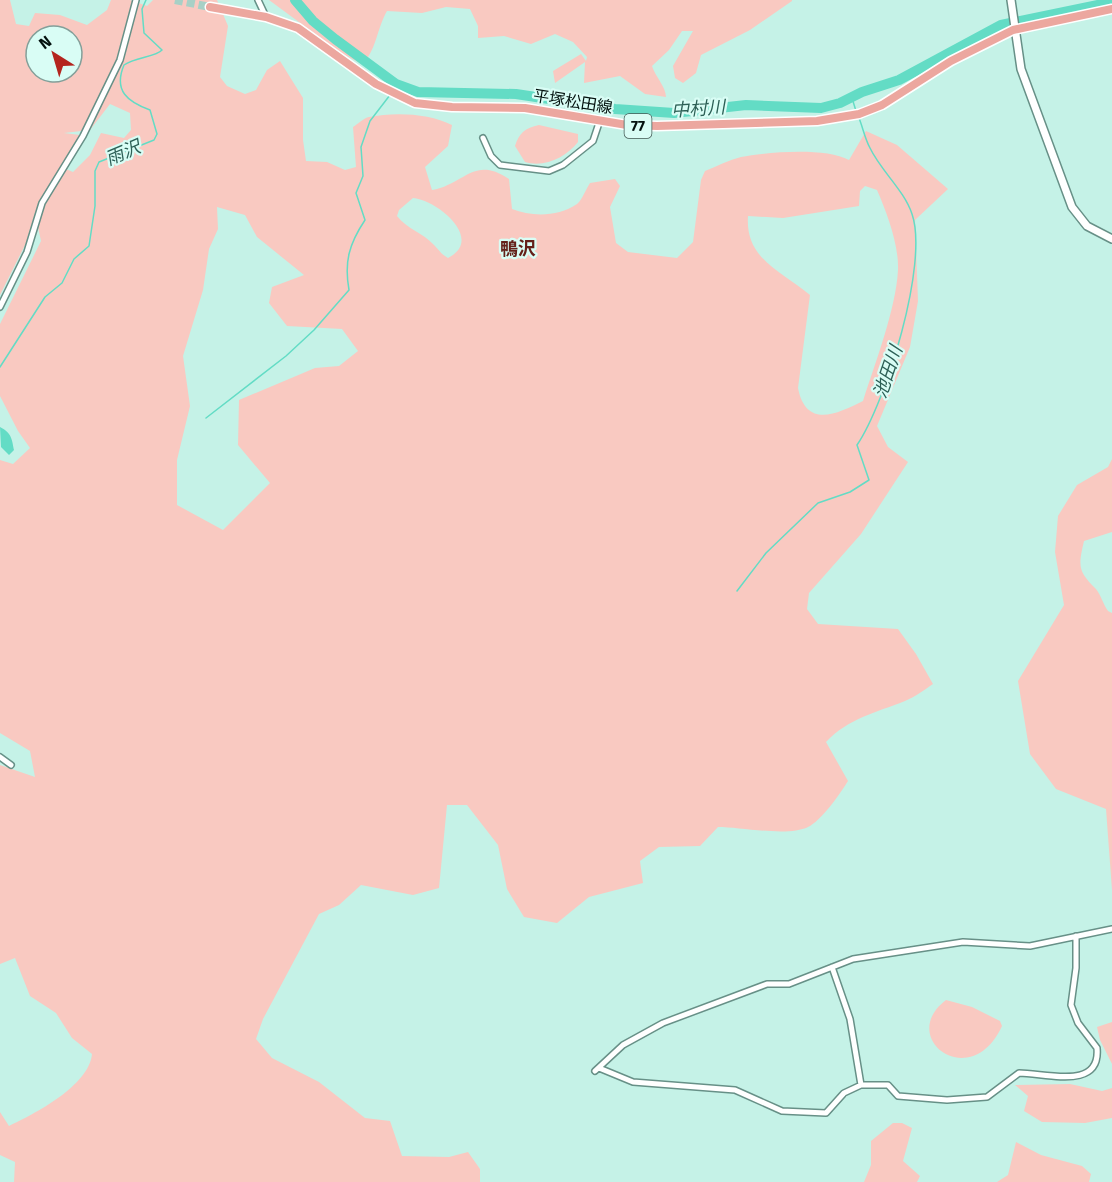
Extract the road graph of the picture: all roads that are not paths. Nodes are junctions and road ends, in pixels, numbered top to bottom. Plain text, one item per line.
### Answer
1 (136, 0) edge
2 (258, 0) edge
3 (1011, 0) edge
4 (210, 7) tunnel mouth
5 (1112, 9) edge
6 (266, 17) junction
7 (1013, 28) junction
8 (600, 120) junction
9 (483, 138) dead end
10 (1112, 239) edge
11 (0, 307) edge
12 (0, 757) edge
13 (11, 765) dead end
14 (1112, 929) edge
15 (1076, 936) junction
16 (832, 967) junction
17 (861, 1085) junction

1 - 11 street
2 - 6 street
3 - 7 street
4 - 6 main road, 平塚松田線 / 77
5 - 7 main road, 平塚松田線 / 77
6 - 8 main road, 平塚松田線 / 77
7 - 8 main road, 平塚松田線 / 77
7 - 10 street
8 - 9 street
12 - 13 street
14 - 15 street
15 - 16 street
15 - 17 street
16 - 17 street
16 - 17 street

